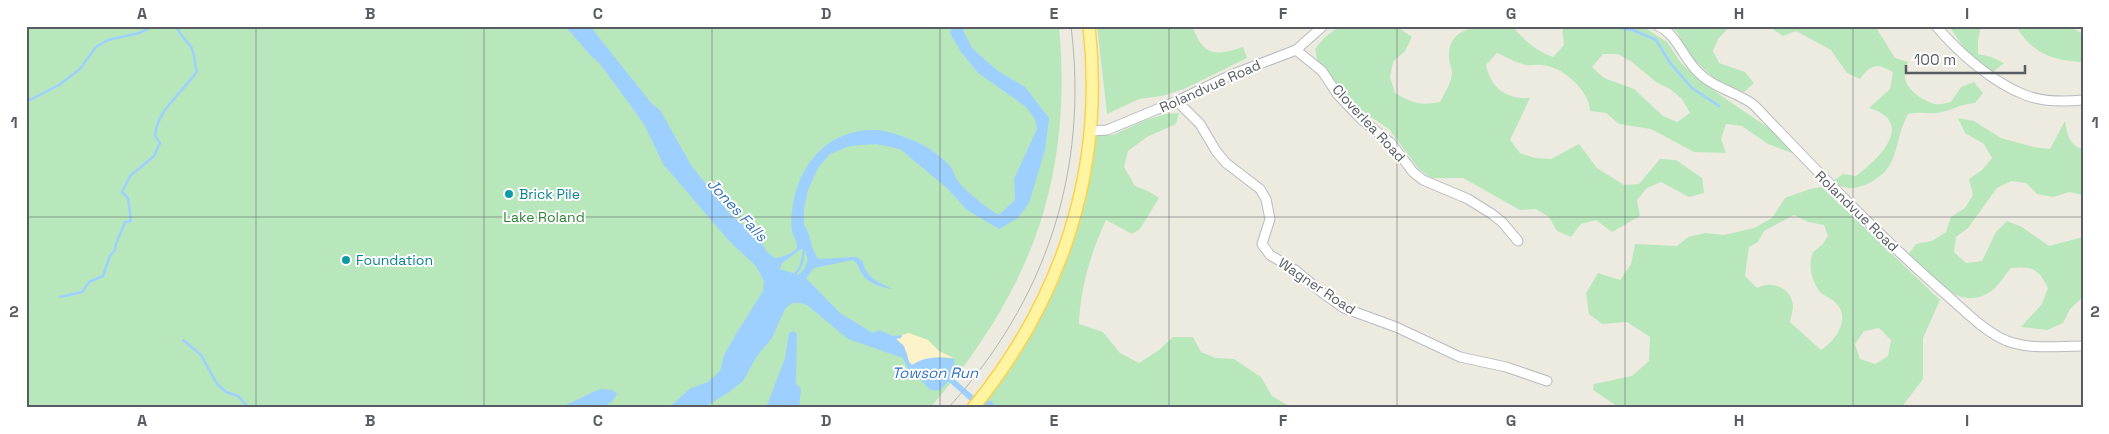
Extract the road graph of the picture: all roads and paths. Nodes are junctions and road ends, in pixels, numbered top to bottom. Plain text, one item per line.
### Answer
1 (1089, 26) edge
2 (1323, 26) edge
3 (1658, 26) edge
4 (1936, 26) edge
5 (1296, 50) junction
6 (2083, 100) edge
7 (1177, 101) junction
8 (1090, 131) junction
9 (1518, 241) dead end
10 (2083, 346) edge
11 (1547, 381) dead end
12 (973, 408) edge

1 - 8 main road
2 - 5 street, Rolandvue Road
3 - 10 street, Rolandvue Road
4 - 6 street
5 - 7 street, Rolandvue Road
5 - 9 street, Cloverlea Road
7 - 8 street, Rolandvue Road
7 - 11 street, Wagner Road
8 - 12 main road

